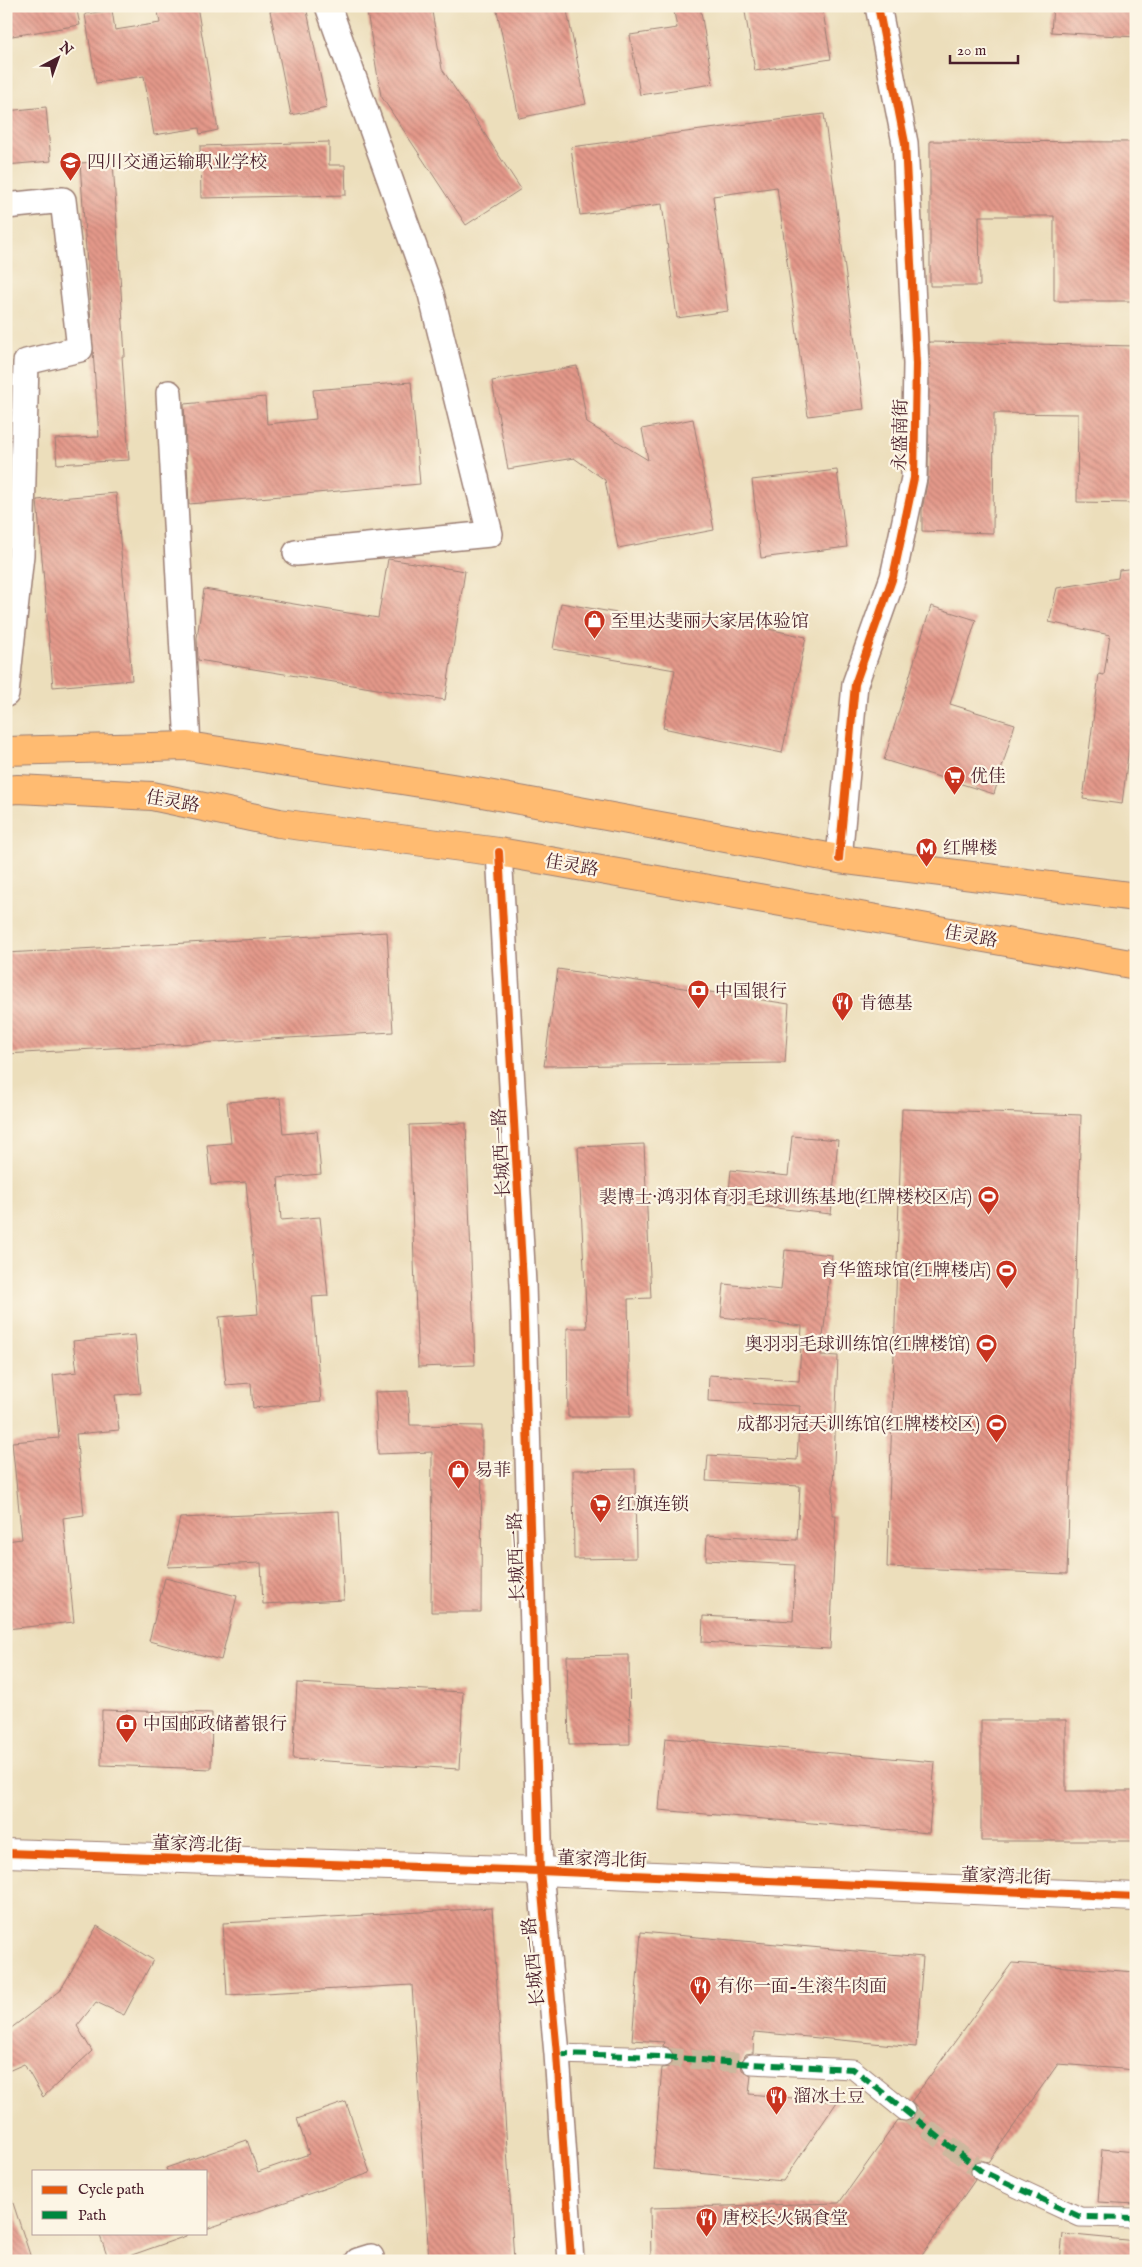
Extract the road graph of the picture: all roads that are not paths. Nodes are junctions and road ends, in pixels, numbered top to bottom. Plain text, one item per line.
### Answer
1 (328, 6) edge
2 (878, 6) edge
3 (6, 206) edge
4 (169, 393) dead end
5 (296, 553) dead end
6 (13, 555) edge
7 (6, 694) edge
8 (188, 746) junction
9 (6, 751) edge
10 (6, 790) edge
11 (500, 852) junction
12 (839, 859) junction
13 (1136, 897) edge
14 (1136, 965) edge
15 (6, 1853) edge
16 (540, 1871) junction
17 (1136, 1897) edge
18 (557, 2054) junction
19 (662, 2057) tunnel mouth
20 (752, 2064) tunnel mouth
21 (905, 2111) tunnel mouth
22 (982, 2171) tunnel mouth
23 (1136, 2218) edge
24 (571, 2261) edge

1 - 5 street
2 - 12 street, 永盛南街
3 - 6 street
4 - 8 street
6 - 7 street
8 - 9 main road
8 - 12 main road
10 - 11 main road, 佳灵路
11 - 14 main road, 佳灵路
11 - 16 street, 长城西一路
12 - 13 main road
15 - 16 street, 董家湾北街
16 - 17 street, 董家湾北街
16 - 18 street, 长城西一路
18 - 19 street
18 - 24 street, 长城西一路
20 - 21 street
22 - 23 street

